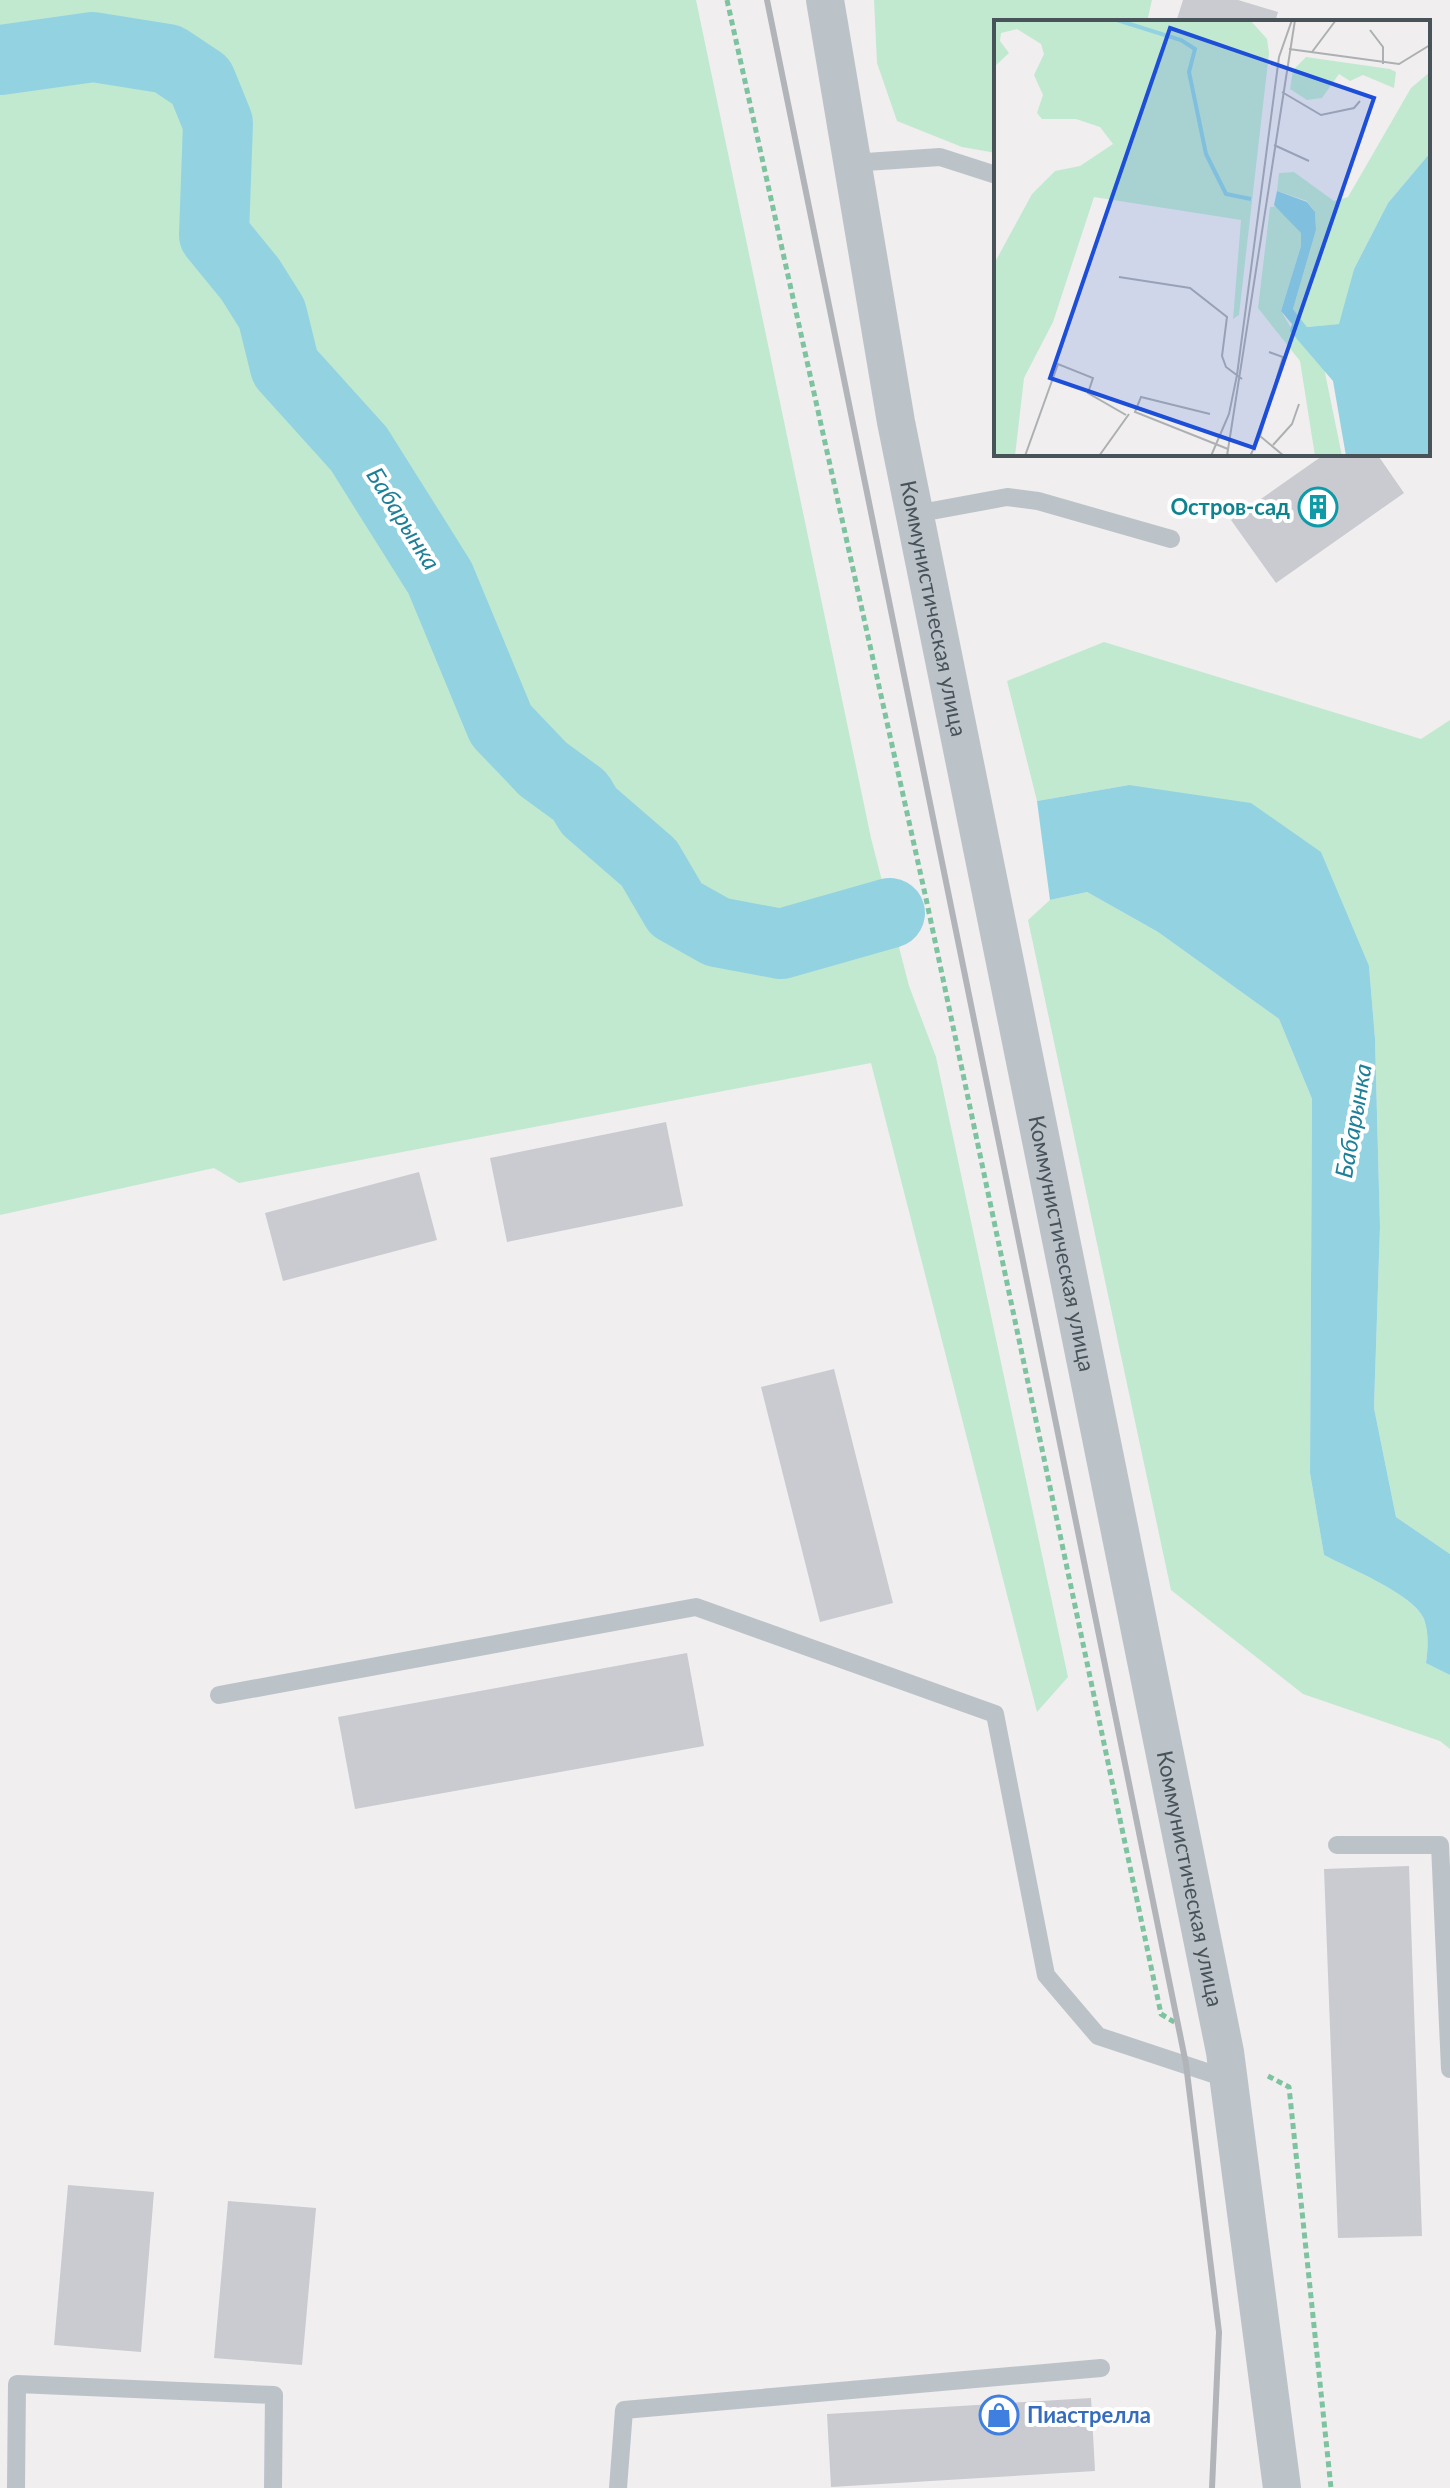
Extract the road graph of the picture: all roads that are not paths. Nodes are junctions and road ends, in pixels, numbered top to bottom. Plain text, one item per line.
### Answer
1 (825, 0) edge
2 (851, 163) junction
3 (994, 174) edge
4 (915, 514) junction
5 (1171, 539) dead end
6 (219, 1695) dead end
7 (1337, 1845) dead end
8 (1450, 2069) edge
9 (1228, 2079) junction
10 (1101, 2368) dead end
11 (16, 2488) edge
12 (273, 2488) edge
13 (618, 2488) edge
14 (1282, 2488) edge

1 - 2 street, Коммунистическая улица
2 - 3 lane
2 - 4 street, Коммунистическая улица
4 - 5 lane
4 - 9 street, Коммунистическая улица
6 - 9 lane
7 - 8 lane
9 - 14 street, Коммунистическая улица
10 - 13 lane
11 - 12 lane

